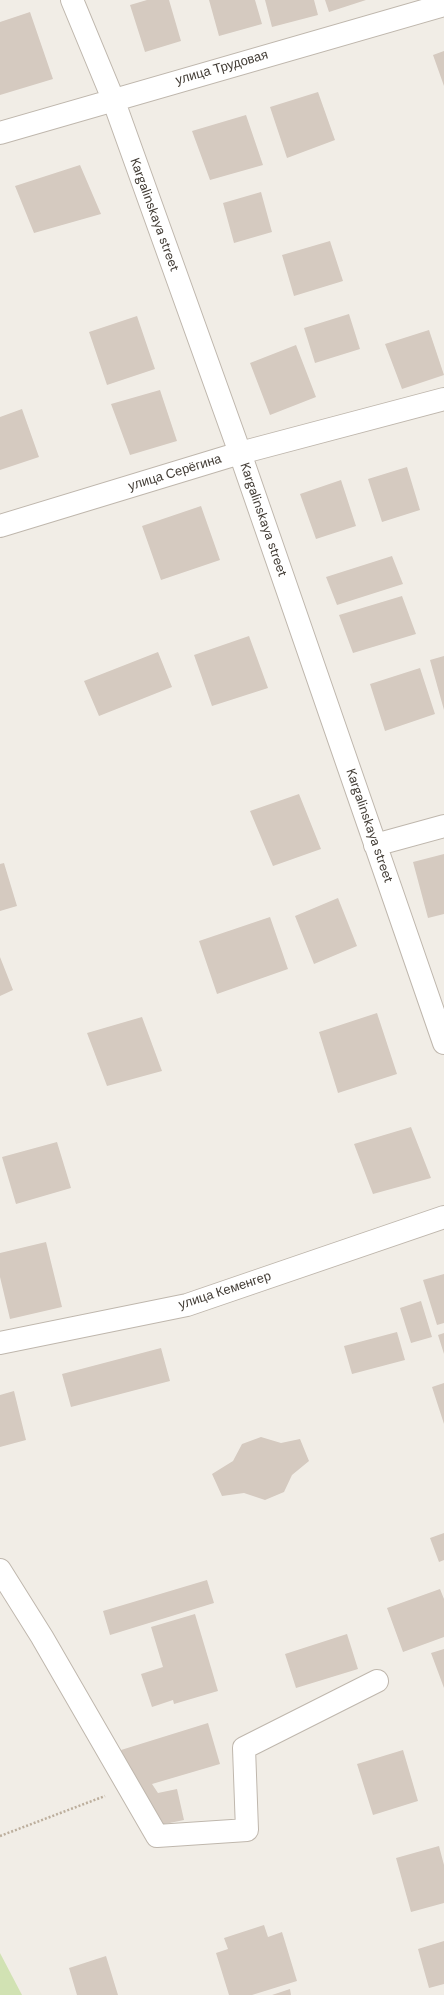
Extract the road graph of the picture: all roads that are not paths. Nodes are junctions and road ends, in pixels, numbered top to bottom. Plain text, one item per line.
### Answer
1 (72, 0) edge
2 (444, 6) edge
3 (113, 99) junction
4 (0, 133) edge
5 (444, 399) edge
6 (240, 453) junction
7 (0, 526) edge
8 (444, 826) edge
9 (375, 845) junction
10 (444, 1043) edge
11 (444, 1217) edge
12 (0, 1343) edge
13 (0, 1570) edge
14 (377, 1681) dead end

1 - 3 street, Kargalinskaya street
2 - 3 street, улица Трудовая
3 - 4 street, улица Трудовая
3 - 6 street, Kargalinskaya street
5 - 6 street, улица Серёгина
6 - 7 street, улица Серёгина
6 - 9 street, Kargalinskaya street
8 - 9 street
9 - 10 street, Kargalinskaya street
11 - 12 street, улица Кеменгер
13 - 14 street

